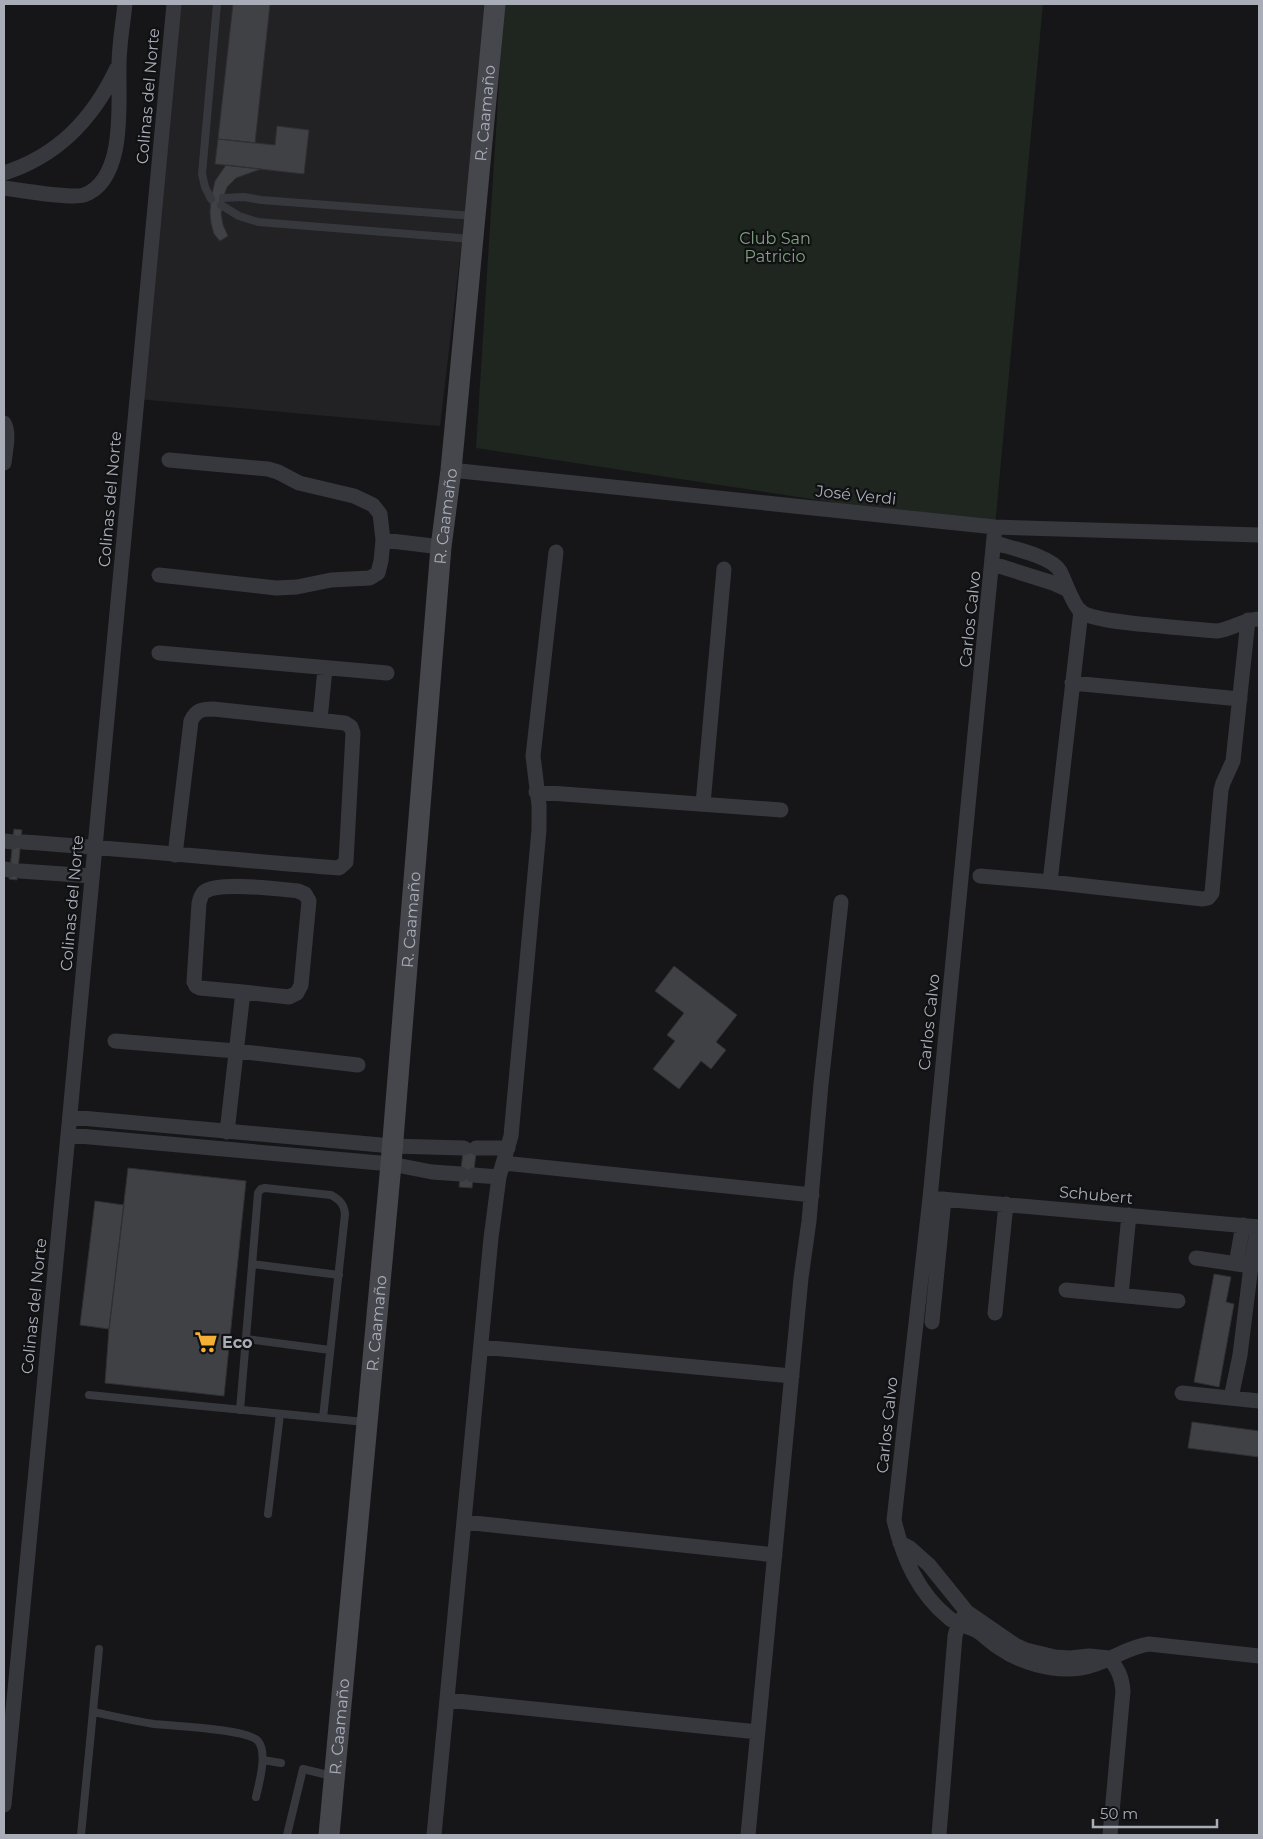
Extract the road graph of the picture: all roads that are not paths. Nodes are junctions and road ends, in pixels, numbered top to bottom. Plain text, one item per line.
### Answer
1 (125, 4) edge
2 (174, 4) edge
3 (217, 4) edge
4 (495, 4) edge
5 (118, 65) junction
6 (4, 173) edge
7 (4, 188) edge
8 (209, 193) dead end
9 (474, 216) junction
10 (472, 239) junction
11 (4, 423) edge
12 (169, 460) dead end
13 (4, 463) edge
14 (451, 470) junction
15 (995, 535) junction
16 (1259, 535) edge
17 (383, 540) junction
18 (441, 546) junction
19 (556, 552) dead end
20 (993, 564) junction
21 (724, 570) dead end
22 (159, 575) dead end
23 (1068, 590) junction
24 (1081, 611) junction
25 (1254, 620) edge
26 (159, 653) dead end
27 (325, 668) junction
28 (387, 673) dead end
29 (1072, 683) junction
30 (1240, 700) junction
31 (320, 720) junction
32 (536, 792) junction
33 (703, 804) junction
34 (781, 810) dead end
35 (13, 842) edge
36 (95, 847) junction
37 (175, 855) junction
38 (11, 870) edge
39 (92, 876) junction
40 (980, 876) dead end
41 (1050, 882) junction
42 (841, 902) dead end
43 (242, 992) junction
44 (115, 1041) dead end
45 (236, 1051) junction
46 (358, 1065) dead end
47 (70, 1118) junction
48 (226, 1132) junction
49 (68, 1135) junction
50 (508, 1148) junction
51 (391, 1155) junction
52 (501, 1170) junction
53 (812, 1195) junction
54 (937, 1198) junction
55 (1006, 1204) junction
56 (1129, 1215) junction
57 (1243, 1225) junction
58 (1259, 1227) edge
59 (1196, 1258) dead end
60 (252, 1264) junction
61 (1236, 1264) junction
62 (1251, 1266) junction
63 (339, 1275) junction
64 (1066, 1290) dead end
65 (1121, 1295) junction
66 (1178, 1301) dead end
67 (1253, 1304) edge
68 (995, 1313) dead end
69 (932, 1322) dead end
70 (246, 1339) junction
71 (481, 1347) junction
72 (330, 1350) junction
73 (792, 1376) junction
74 (1182, 1393) dead end
75 (89, 1395) dead end
76 (1231, 1398) junction
77 (1259, 1401) edge
78 (240, 1410) junction
79 (280, 1414) junction
80 (322, 1418) junction
81 (367, 1422) junction
82 (268, 1514) dead end
83 (464, 1522) junction
84 (776, 1555) junction
85 (962, 1618) junction
86 (99, 1649) dead end
87 (1259, 1656) edge
88 (1110, 1658) junction
89 (447, 1700) junction
90 (93, 1712) junction
91 (758, 1732) junction
92 (262, 1760) junction
93 (281, 1763) dead end
94 (334, 1776) junction
95 (256, 1797) dead end
96 (4, 1805) edge
97 (81, 1835) edge
98 (287, 1835) edge
99 (328, 1835) edge
100 (434, 1835) edge
101 (748, 1835) edge
102 (939, 1835) edge
103 (1110, 1835) edge

1 - 5 street
2 - 36 street, Colinas del Norte
3 - 8 lane
4 - 9 street, R. Caamaño
5 - 6 street
5 - 7 street
9 - 10 street, R. Caamaño
9 - 10 lane
10 - 14 street, R. Caamaño
11 - 13 street
12 - 17 street
14 - 15 street, José Verdi
14 - 18 street, R. Caamaño
15 - 16 street, José Verdi
15 - 20 street, Carlos Calvo
15 - 23 street
17 - 18 street
17 - 22 street
18 - 51 street, R. Caamaño
19 - 32 street
20 - 23 street
20 - 54 street, Carlos Calvo
21 - 33 street
23 - 24 street
24 - 25 street
24 - 29 street
25 - 30 street
26 - 27 street
27 - 28 street
27 - 31 street
29 - 30 street
29 - 41 street
30 - 41 street
31 - 37 street
31 - 37 street
32 - 33 street
32 - 50 street
33 - 34 street
35 - 36 street
36 - 37 street
36 - 39 street, Colinas del Norte
38 - 39 street
39 - 47 street, Colinas del Norte
40 - 41 street
42 - 53 street
43 - 43 street
43 - 45 street
44 - 45 street
45 - 46 street
45 - 48 street
47 - 48 street
47 - 49 street, Colinas del Norte
48 - 51 street
49 - 51 street
49 - 96 street, Colinas del Norte
50 - 51 street
50 - 52 street
51 - 52 street
51 - 81 street, R. Caamaño
52 - 53 street
52 - 71 street
53 - 73 street
54 - 55 street, Schubert
54 - 69 street
54 - 85 street, Carlos Calvo
55 - 56 street, Schubert
55 - 68 street
56 - 57 street, Schubert
56 - 65 street
57 - 58 street, Schubert
57 - 61 street
58 - 62 street
59 - 61 street
60 - 63 lane
60 - 63 lane
60 - 70 lane
61 - 62 street
62 - 67 street
63 - 72 lane
64 - 65 street
65 - 66 street
67 - 76 street
70 - 72 lane
70 - 78 lane
71 - 73 street
71 - 83 street
72 - 80 lane
73 - 84 street
74 - 76 street
75 - 78 lane
76 - 77 street
78 - 79 lane
79 - 80 lane
79 - 82 lane
80 - 81 lane
81 - 94 street, R. Caamaño
83 - 84 street
83 - 89 street
84 - 91 street
85 - 88 street
85 - 102 street
86 - 90 lane
87 - 88 street
88 - 103 street
89 - 91 street
89 - 100 street
90 - 92 lane
90 - 97 lane
91 - 101 street
92 - 93 lane
92 - 95 lane
94 - 98 lane
94 - 99 street, R. Caamaño

